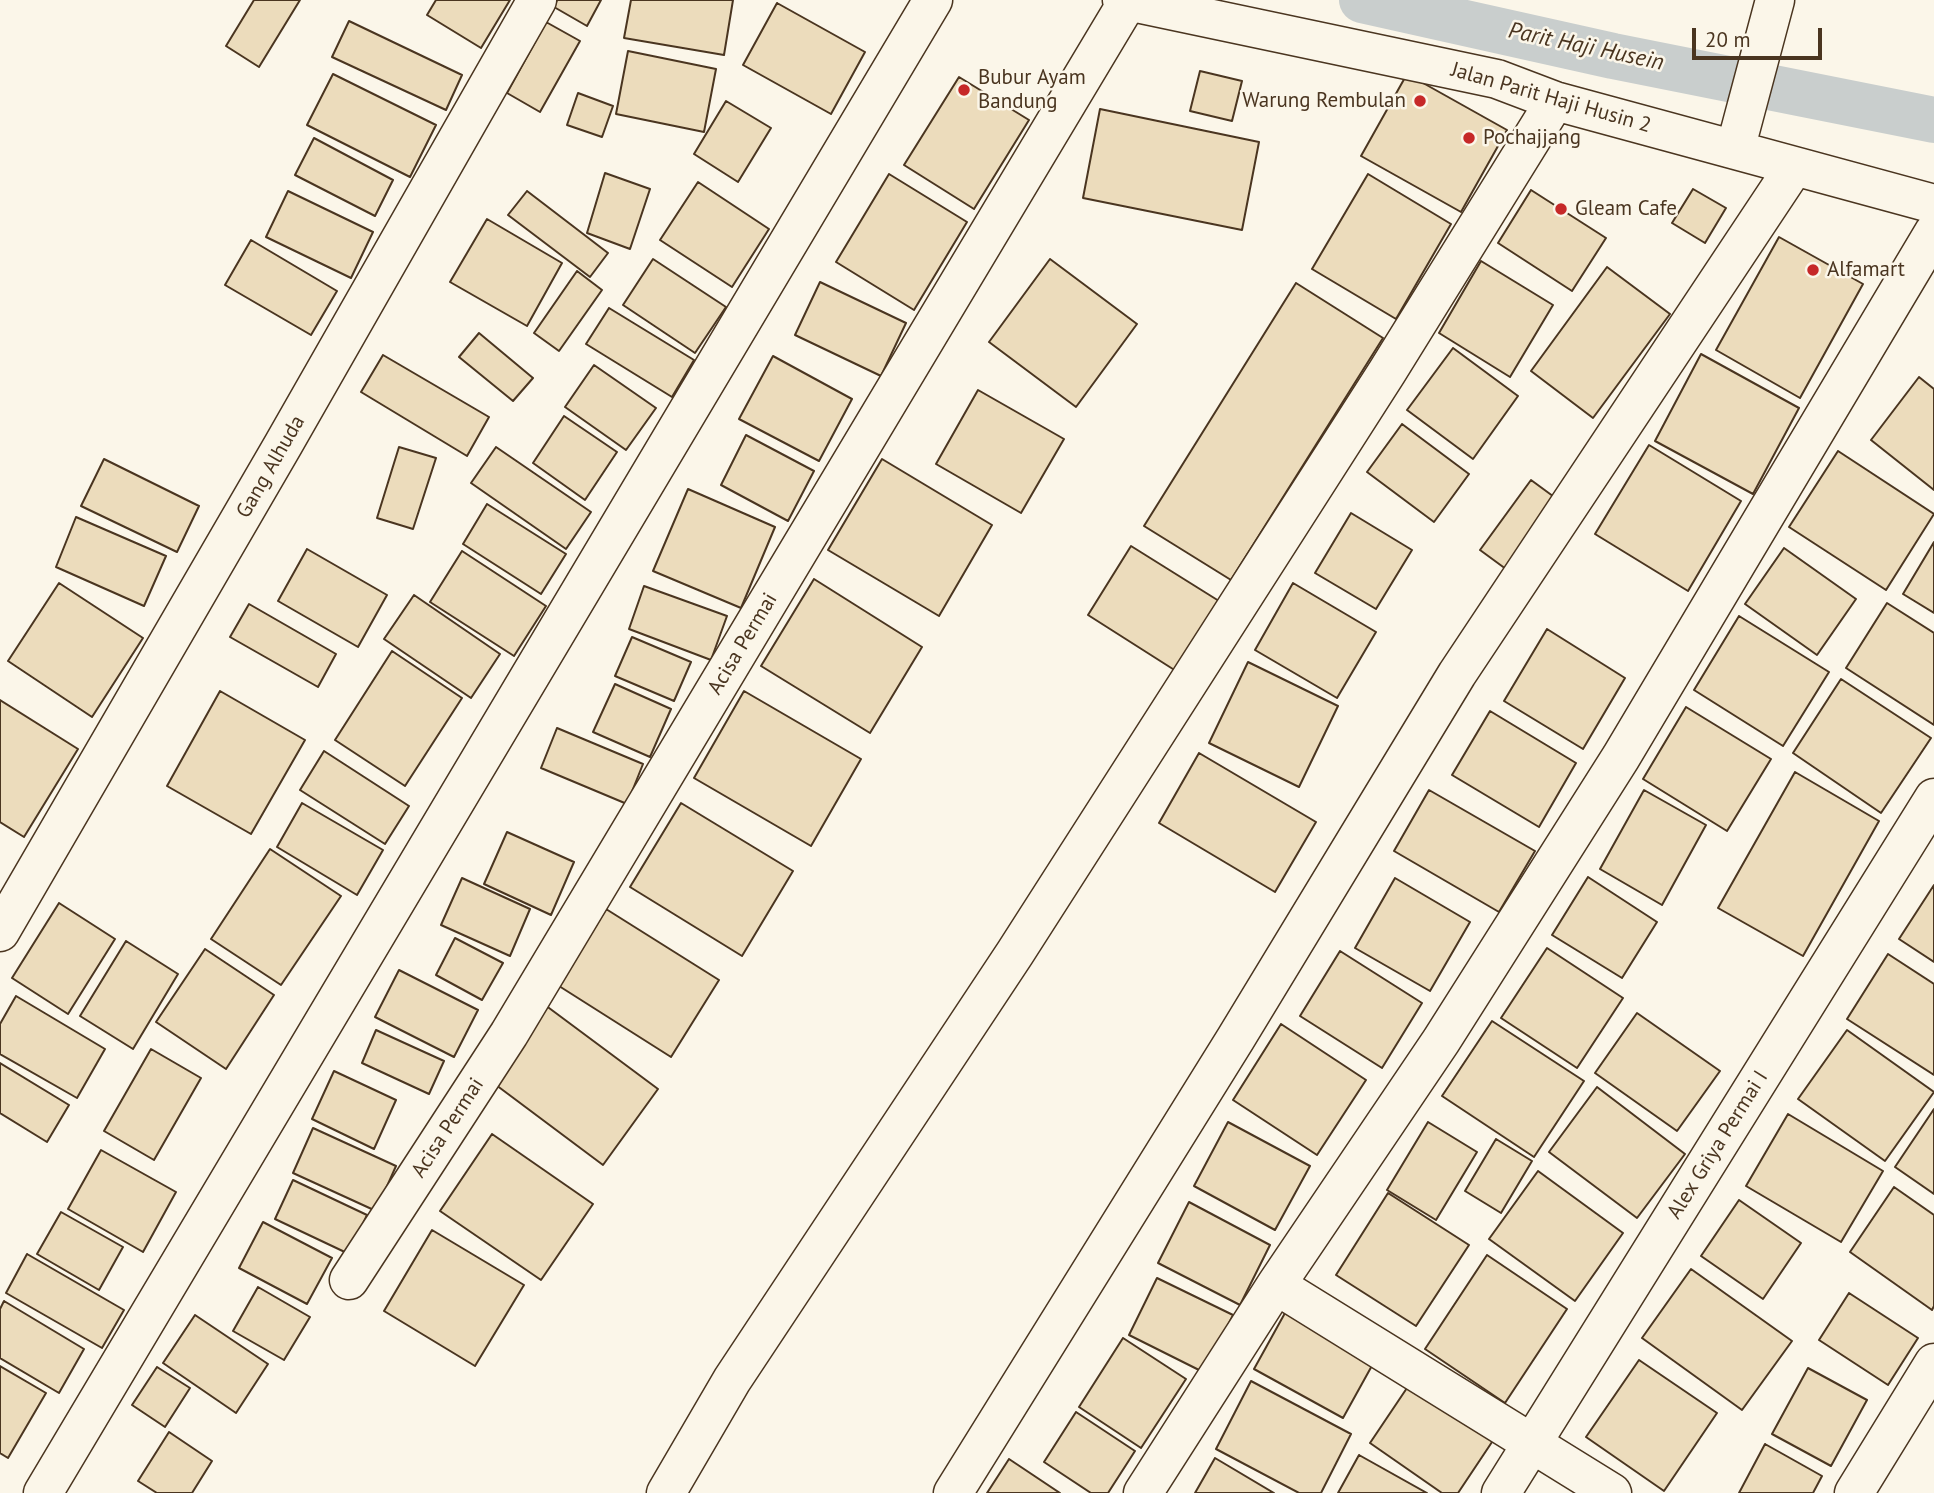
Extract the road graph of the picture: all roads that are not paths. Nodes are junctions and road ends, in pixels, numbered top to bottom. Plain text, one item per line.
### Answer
1 (537, 0) edge
2 (933, 0) edge
3 (1775, 0) edge
4 (1134, 1) edge
5 (1555, 101) junction
6 (1739, 133) junction
7 (1794, 167) junction
8 (1934, 204) edge
9 (1934, 232) edge
10 (1934, 798) edge
11 (0, 932) edge
12 (349, 1280) dead end
13 (1276, 1285) junction
14 (1934, 1363) edge
15 (1532, 1442) junction
16 (43, 1493) edge
17 (666, 1493) edge
18 (953, 1493) edge
19 (1143, 1493) edge
20 (1501, 1493) edge
21 (1612, 1493) edge
22 (1854, 1493) edge

1 - 11 street, Gang Alhuda
2 - 16 street
3 - 6 street
4 - 5 street, Jalan Parit Haji Husin 2
4 - 12 street, Acisa Permai
5 - 6 street, Jalan Parit Haji Husin 2
5 - 17 street
6 - 7 street, Jalan Parit Haji Husin 2
7 - 8 street, Jalan Parit Haji Husin 2
7 - 18 street
9 - 13 street
10 - 15 street, Alex Griya Permai I
13 - 15 street
13 - 19 street
14 - 22 street
15 - 20 street, Alex Griya Permai I
15 - 21 street

